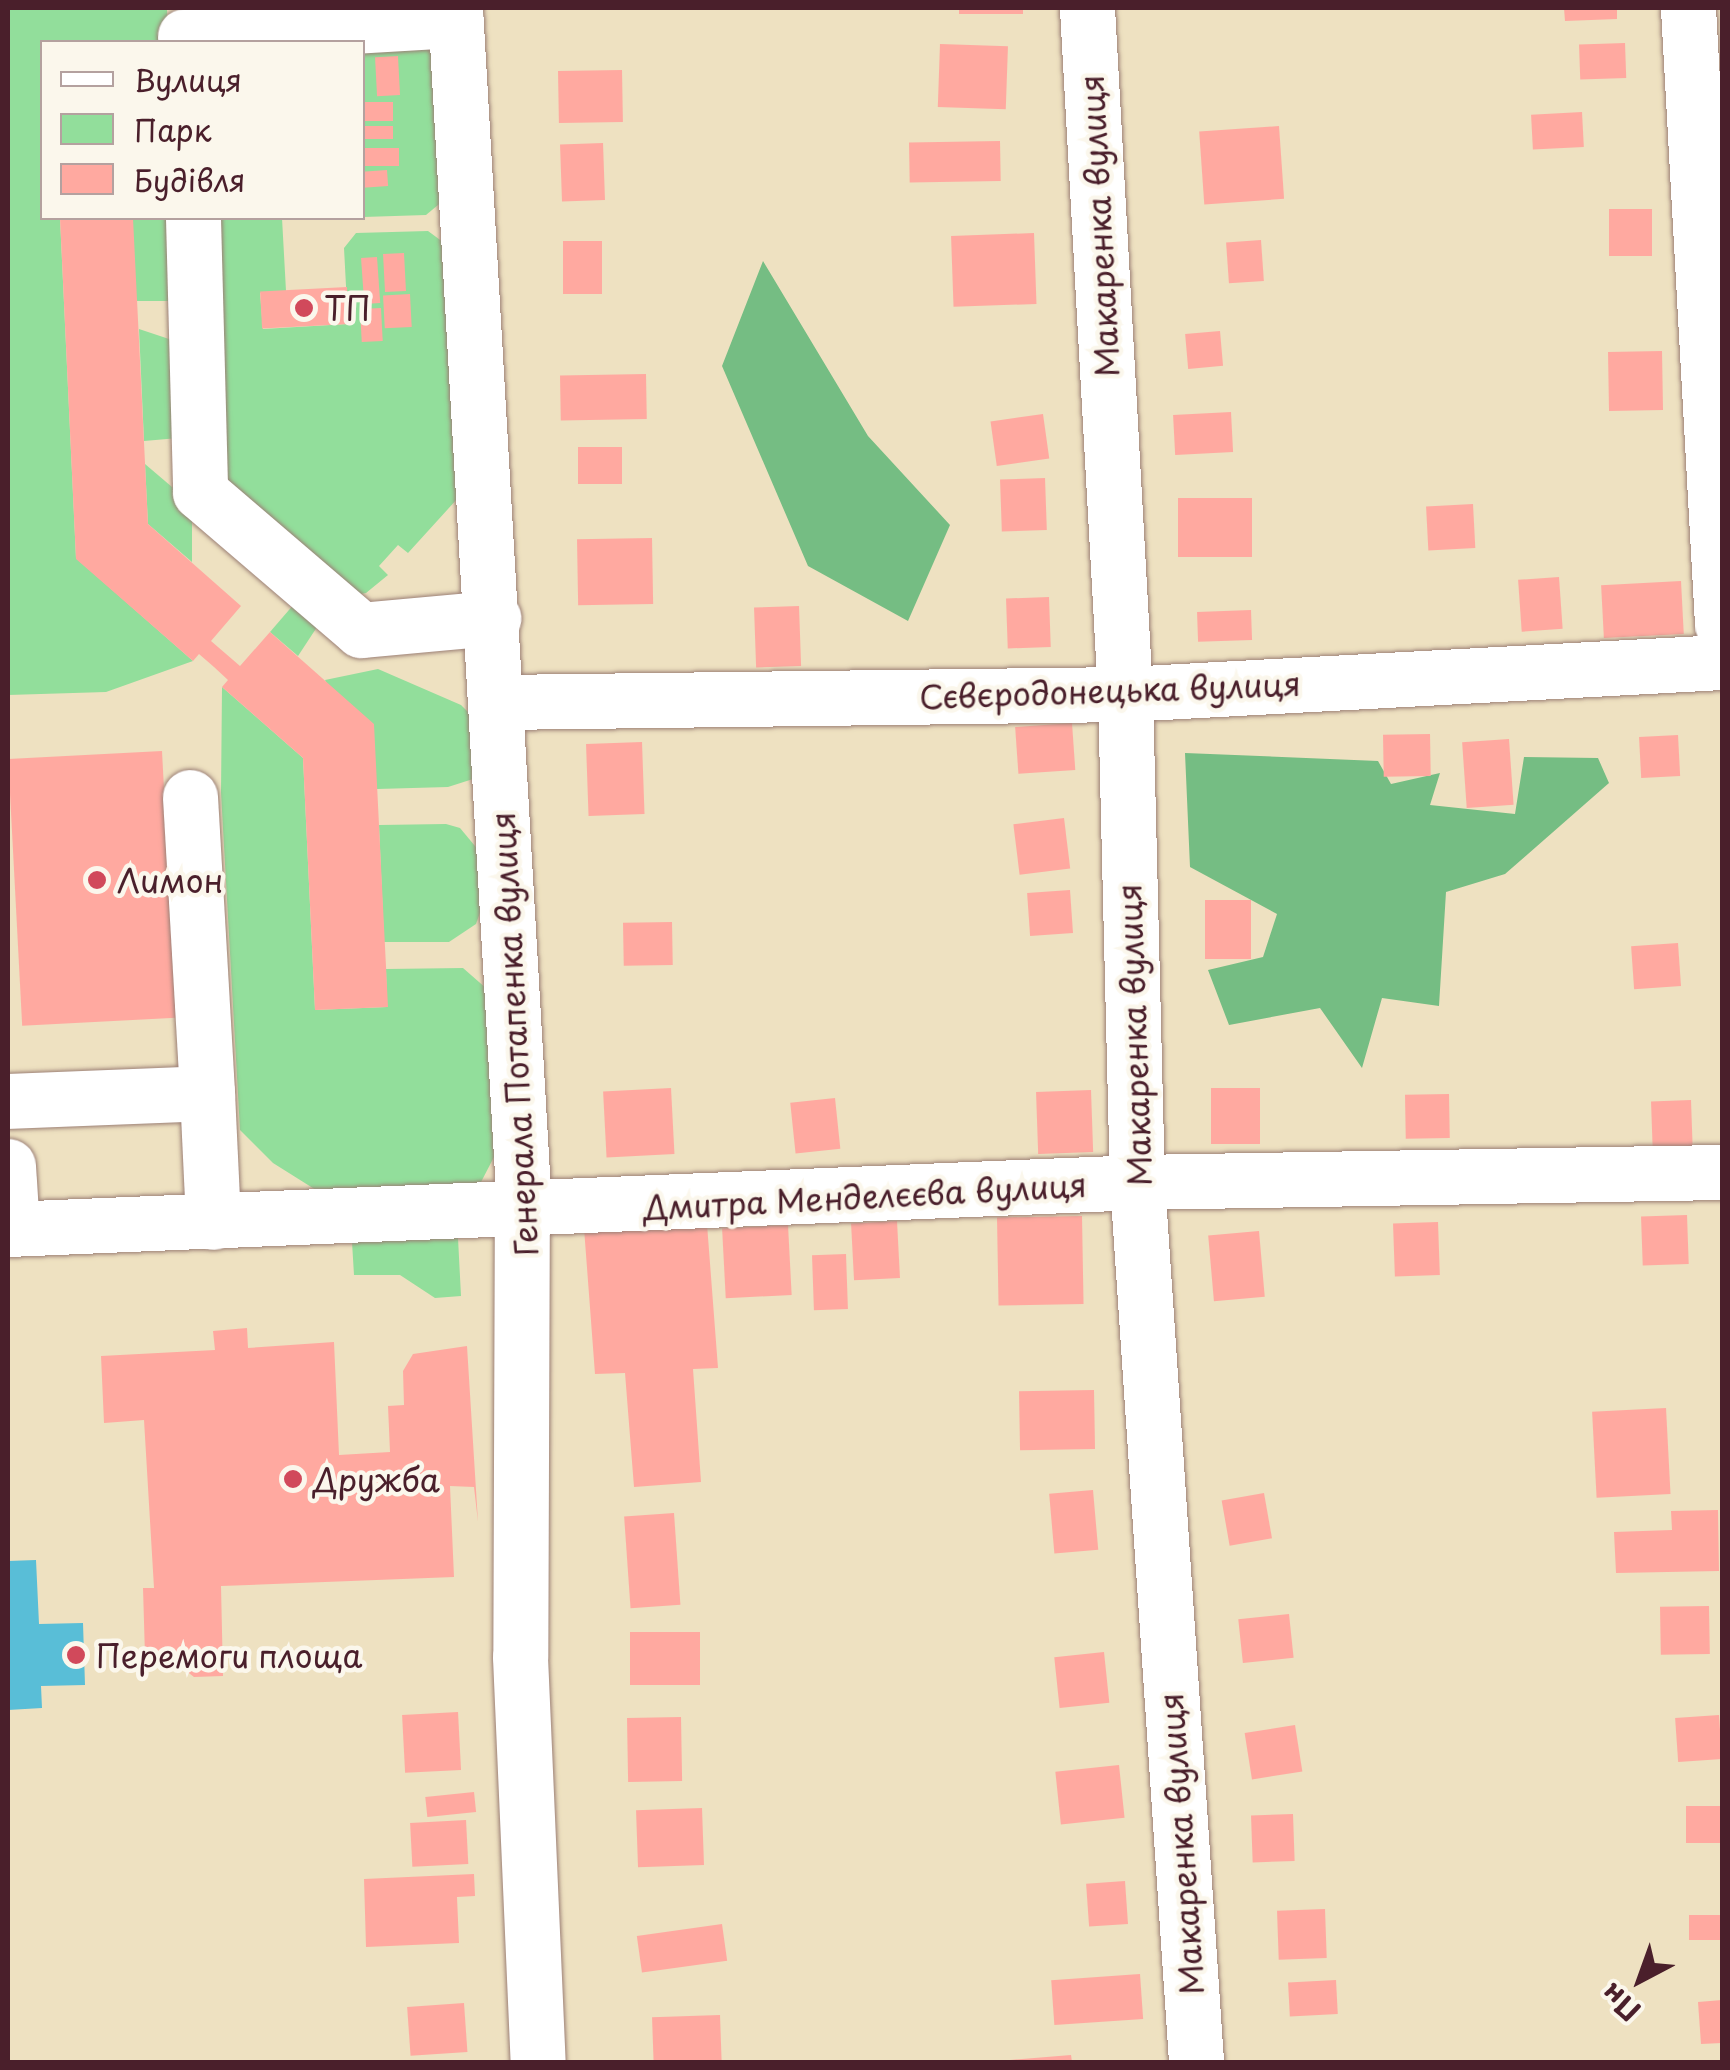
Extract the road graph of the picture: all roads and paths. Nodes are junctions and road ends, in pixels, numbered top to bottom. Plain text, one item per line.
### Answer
1 (1086, 8) edge
2 (1688, 8) edge
3 (455, 14) edge
4 (184, 29) edge
5 (192, 220) edge
6 (493, 618) junction
7 (1722, 624) edge
8 (1722, 662) edge
9 (1125, 694) junction
10 (498, 702) junction
11 (190, 797) dead end
12 (207, 1092) junction
13 (8, 1101) edge
14 (8, 1166) edge
15 (1722, 1172) edge
16 (1137, 1182) junction
17 (523, 1213) junction
18 (214, 1222) junction
19 (10, 1229) edge
20 (538, 2062) edge
21 (1196, 2062) edge

1 - 9 street, Макаренка вулиця
2 - 7 street
3 - 4 street
3 - 6 street, Генерала Потапенка вулиця
5 - 6 street
6 - 10 street, Генерала Потапенка вулиця
8 - 9 street, Сєвєродонецька вулиця
9 - 10 street, Сєвєродонецька вулиця
9 - 16 street, Макаренка вулиця
10 - 17 street, Генерала Потапенка вулиця
11 - 12 street
12 - 13 street
12 - 18 street
14 - 19 street
15 - 16 street, Дмитра Менделєєва вулиця
16 - 17 street, Дмитра Менделєєва вулиця
16 - 21 street, Макаренка вулиця
17 - 18 street, Дмитра Менделєєва вулиця
17 - 20 street, Генерала Потапенка вулиця
18 - 19 street, Дмитра Менделєєва вулиця

